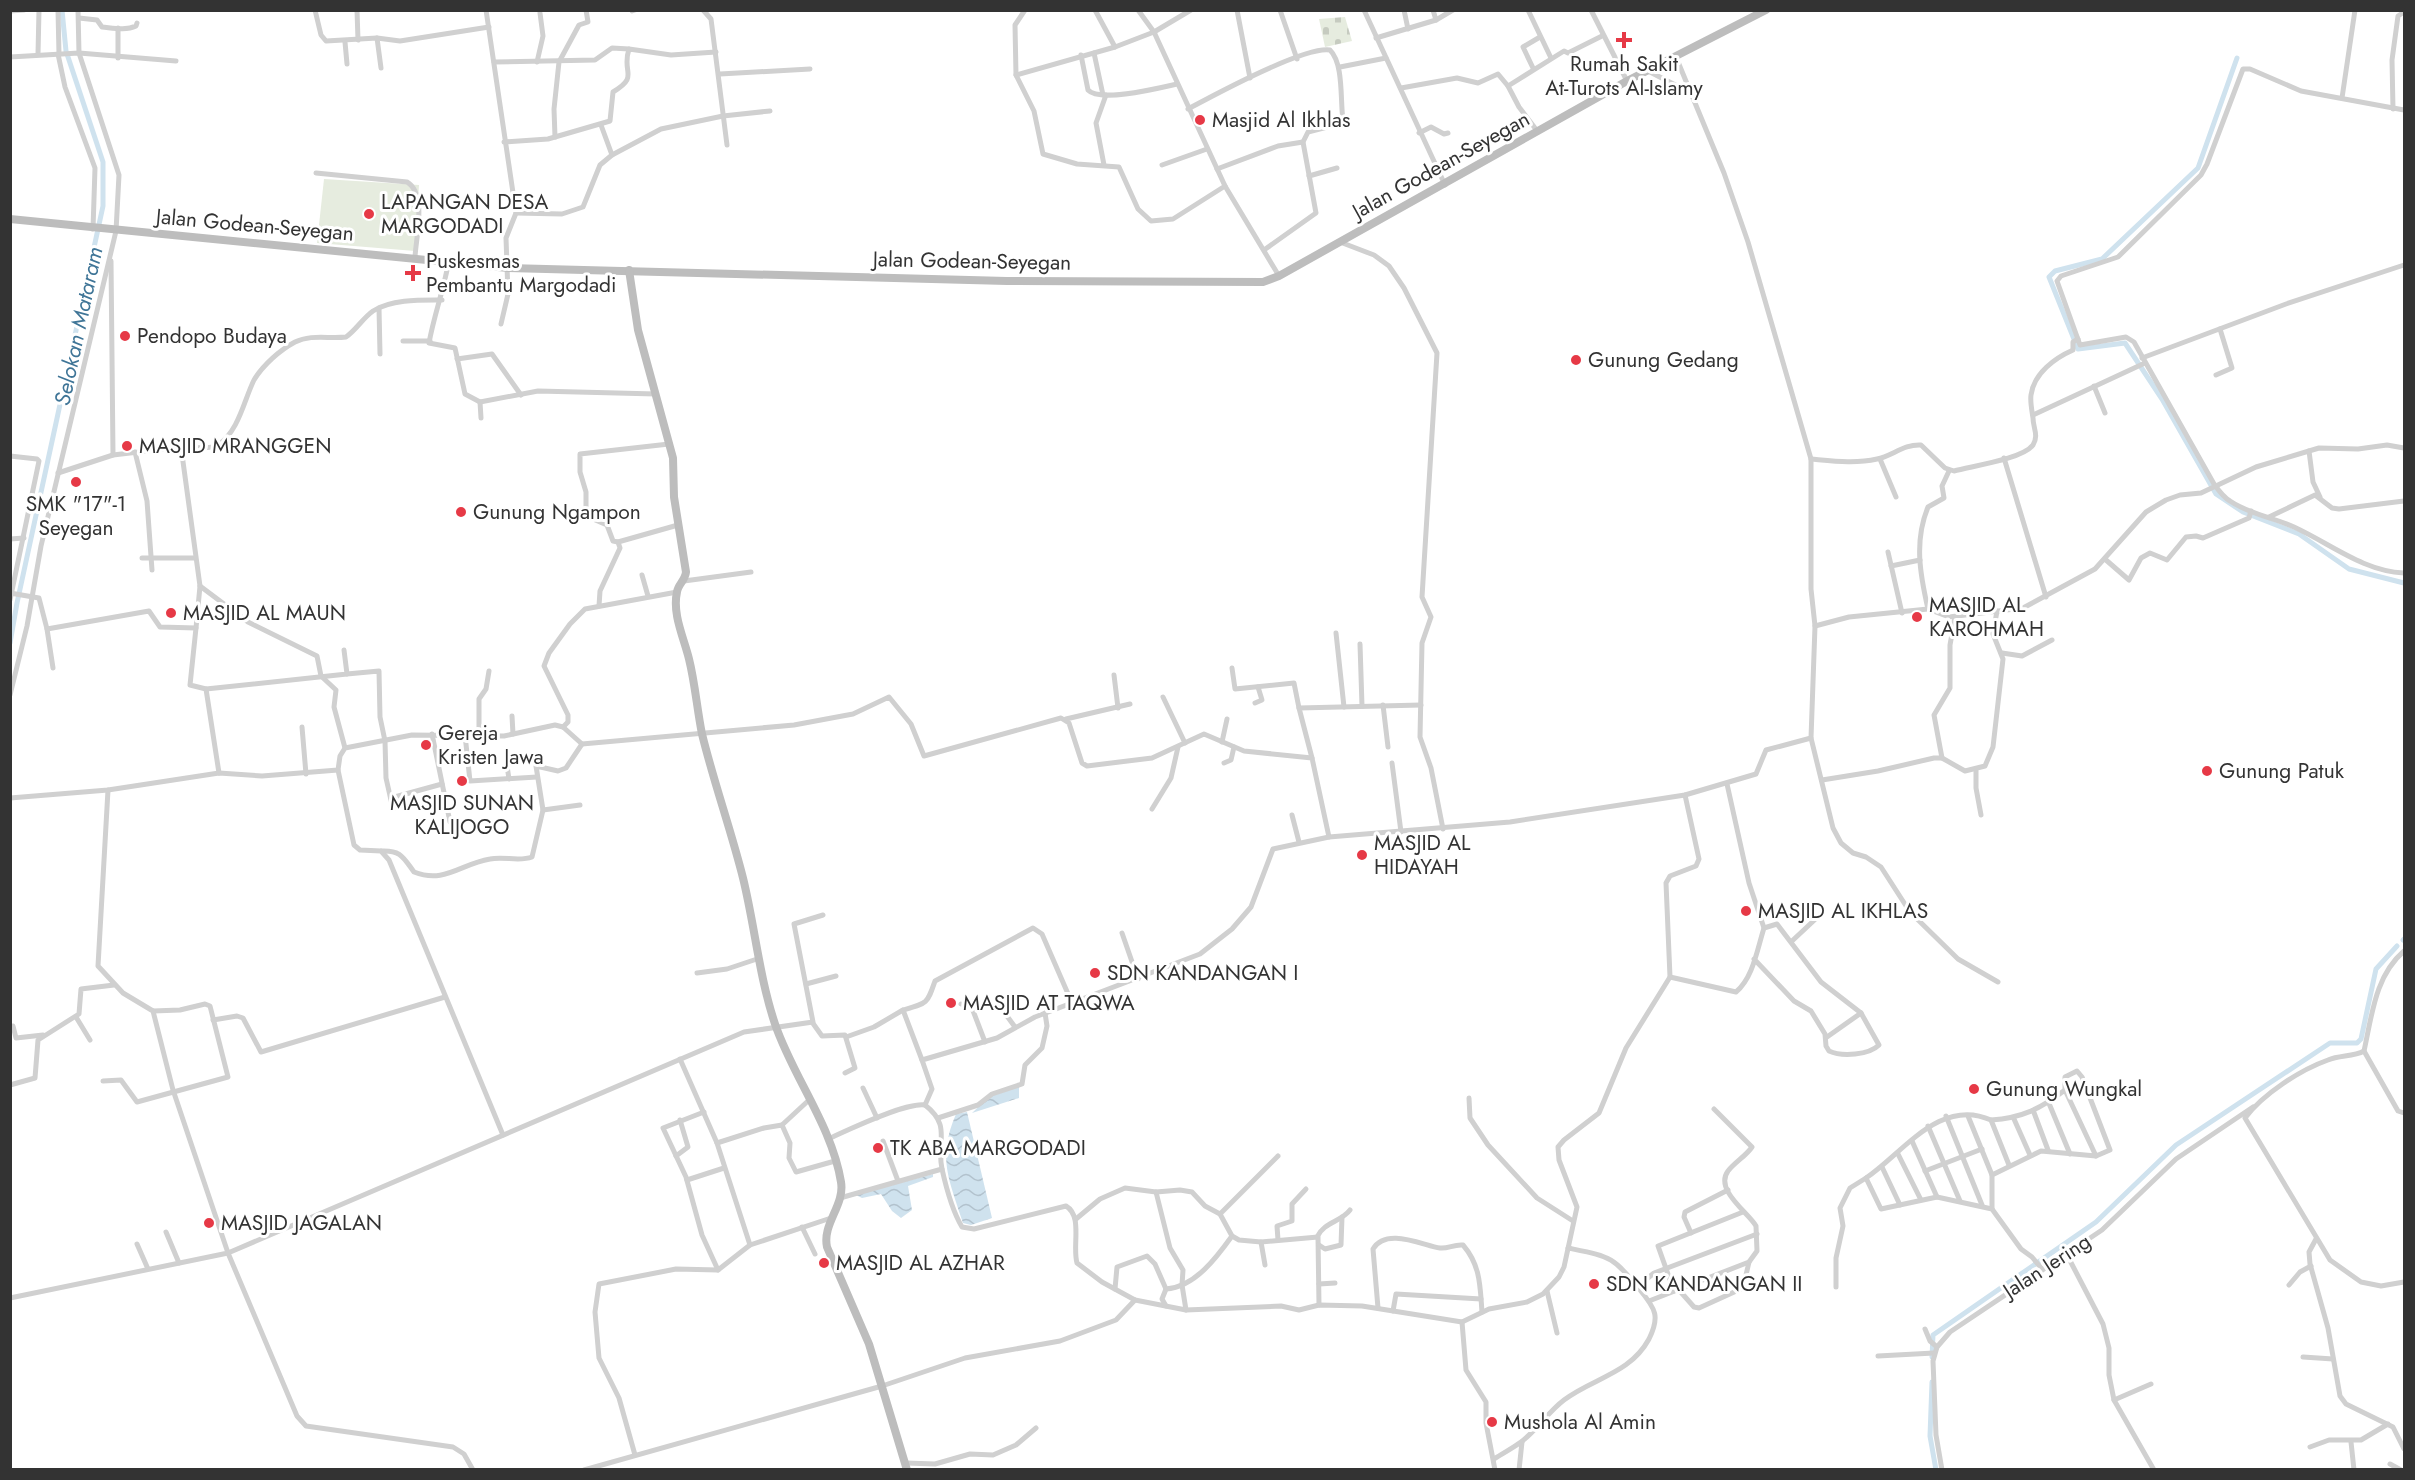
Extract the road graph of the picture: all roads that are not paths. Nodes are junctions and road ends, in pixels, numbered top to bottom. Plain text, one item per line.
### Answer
1 (24, 10) edge
2 (39, 10) edge
3 (58, 10) edge
4 (78, 10) edge
5 (315, 10) edge
6 (357, 10) edge
7 (486, 10) edge
8 (586, 10) edge
9 (703, 10) edge
10 (1025, 10) edge
11 (1095, 10) edge
12 (1138, 10) edge
13 (1191, 10) edge
14 (1237, 10) edge
15 (1280, 10) edge
16 (1364, 10) edge
17 (1404, 10) edge
18 (1433, 10) edge
19 (1453, 10) edge
20 (1528, 10) edge
21 (1591, 10) edge
22 (1766, 10) edge
23 (2355, 10) edge
24 (10, 11) edge
25 (2404, 12) edge
26 (540, 13) dead end
27 (79, 18) junction
28 (1436, 20) junction
29 (137, 23) dead end
30 (489, 27) junction
31 (118, 28) junction
32 (1407, 29) junction
33 (1154, 32) junction
34 (1602, 36) junction
35 (1540, 37) junction
36 (377, 38) junction
37 (1376, 38) junction
38 (358, 40) junction
39 (345, 42) junction
40 (1115, 47) junction
41 (629, 49) junction
42 (716, 52) junction
43 (79, 53) junction
44 (1094, 53) junction
45 (38, 54) junction
46 (60, 54) junction
47 (1081, 55) junction
48 (10, 57) edge
49 (1676, 57) junction
50 (118, 58) junction
51 (1386, 58) junction
52 (1551, 58) junction
53 (1297, 59) junction
54 (176, 61) dead end
55 (494, 62) junction
56 (537, 62) junction
57 (559, 62) junction
58 (347, 64) dead end
59 (1340, 67) junction
60 (381, 68) dead end
61 (1533, 68) junction
62 (810, 69) dead end
63 (1648, 71) junction
64 (720, 74) junction
65 (1016, 75) junction
66 (1250, 78) junction
67 (1627, 81) junction
68 (1177, 84) junction
69 (1508, 86) junction
70 (1401, 88) junction
71 (1693, 94) junction
72 (1105, 95) junction
73 (2343, 96) junction
74 (2394, 107) junction
75 (1188, 109) junction
76 (2404, 110) edge
77 (770, 111) dead end
78 (723, 116) junction
79 (601, 125) junction
80 (1538, 132) junction
81 (1419, 133) junction
82 (1448, 133) dead end
83 (555, 137) junction
84 (504, 142) junction
85 (1303, 142) junction
86 (727, 145) dead end
87 (1207, 149) junction
88 (612, 154) junction
89 (1104, 165) junction
90 (1162, 165) dead end
91 (1337, 168) dead end
92 (1217, 170) junction
93 (316, 173) dead end
94 (1309, 176) junction
95 (1445, 185) junction
96 (1225, 186) junction
97 (516, 213) junction
98 (10, 219) edge
99 (94, 229) junction
100 (113, 231) junction
101 (1340, 242) junction
102 (1264, 250) junction
103 (111, 252) junction
104 (415, 257) junction
105 (450, 260) junction
106 (2404, 265) edge
107 (508, 268) junction
108 (629, 270) junction
109 (1279, 276) junction
110 (442, 300) junction
111 (380, 308) junction
112 (501, 324) dead end
113 (2220, 329) junction
114 (430, 340) junction
115 (2076, 340) junction
116 (403, 341) dead end
117 (380, 354) dead end
118 (457, 359) junction
119 (2142, 363) junction
120 (2216, 375) dead end
121 (2094, 386) junction
122 (656, 394) junction
123 (521, 395) junction
124 (480, 402) junction
125 (2104, 413) dead end
126 (2033, 415) junction
127 (482, 418) dead end
128 (669, 444) junction
129 (181, 447) junction
130 (2404, 447) edge
131 (2309, 451) junction
132 (135, 452) junction
133 (113, 455) junction
134 (10, 456) edge
135 (2004, 458) junction
136 (1811, 459) junction
137 (1880, 459) junction
138 (1949, 471) junction
139 (58, 473) junction
140 (2213, 485) junction
141 (1896, 497) dead end
142 (2320, 497) junction
143 (2404, 501) edge
144 (2251, 513) junction
145 (2269, 518) junction
146 (678, 525) junction
147 (24, 538) junction
148 (10, 539) edge
149 (618, 542) junction
150 (1888, 552) dead end
151 (142, 558) dead end
152 (195, 558) junction
153 (1920, 560) junction
154 (2106, 560) junction
155 (152, 563) junction
156 (1891, 566) junction
157 (751, 572) dead end
158 (2404, 573) edge
159 (642, 575) dead end
160 (684, 580) junction
161 (200, 586) junction
162 (12, 592) edge
163 (677, 592) junction
164 (33, 596) junction
165 (648, 596) junction
166 (2046, 597) junction
167 (10, 600) edge
168 (598, 606) junction
169 (1928, 609) junction
170 (1997, 611) junction
171 (1902, 613) junction
172 (1956, 617) junction
173 (1815, 626) junction
174 (196, 628) junction
175 (47, 629) junction
176 (1336, 633) dead end
177 (2052, 640) dead end
178 (1360, 644) dead end
179 (344, 650) dead end
180 (2002, 653) junction
181 (52, 668) dead end
182 (1232, 668) dead end
183 (489, 671) dead end
184 (347, 674) junction
185 (1114, 675) dead end
186 (321, 676) junction
187 (1258, 687) junction
188 (206, 689) junction
189 (10, 695) edge
190 (1163, 697) dead end
191 (1255, 703) dead end
192 (1130, 704) dead end
193 (1383, 705) junction
194 (1421, 705) junction
195 (1344, 706) junction
196 (1362, 706) junction
197 (1118, 708) junction
198 (1299, 708) junction
199 (512, 716) dead end
200 (1066, 719) junction
201 (1227, 719) dead end
202 (302, 727) dead end
203 (563, 728) junction
204 (702, 733) junction
205 (432, 734) junction
206 (513, 734) junction
207 (465, 735) junction
208 (479, 735) junction
209 (1811, 738) junction
210 (385, 741) junction
211 (1222, 742) junction
212 (1185, 743) junction
213 (582, 744) junction
214 (1178, 747) junction
215 (1234, 747) junction
216 (1388, 747) dead end
217 (345, 748) junction
218 (1312, 758) junction
219 (1942, 758) junction
220 (506, 759) dead end
221 (1224, 763) dead end
222 (1392, 763) dead end
223 (338, 770) junction
224 (1976, 771) junction
225 (219, 773) junction
226 (306, 774) junction
227 (537, 777) junction
228 (509, 779) junction
229 (1822, 780) junction
230 (442, 784) junction
231 (1727, 784) junction
232 (108, 790) junction
233 (1685, 795) junction
234 (10, 798) edge
235 (391, 798) junction
236 (580, 805) dead end
237 (393, 808) dead end
238 (1152, 809) dead end
239 (543, 810) junction
240 (1292, 815) dead end
241 (1981, 815) dead end
242 (450, 822) dead end
243 (1443, 829) junction
244 (1401, 832) junction
245 (1329, 837) junction
246 (1299, 842) junction
247 (381, 851) junction
248 (1822, 912) dead end
249 (823, 915) dead end
250 (1764, 928) junction
251 (1122, 933) dead end
252 (1792, 941) junction
253 (2404, 951) edge
254 (757, 959) junction
255 (1754, 959) junction
256 (697, 973) dead end
257 (836, 976) dead end
258 (1670, 977) junction
259 (1138, 979) junction
260 (1998, 982) dead end
261 (806, 984) junction
262 (114, 985) junction
263 (445, 997) junction
264 (996, 1001) dead end
265 (1072, 1003) junction
266 (961, 1004) dead end
267 (903, 1010) junction
268 (153, 1011) junction
269 (1045, 1013) junction
270 (1861, 1013) junction
271 (76, 1017) junction
272 (213, 1020) junction
273 (812, 1022) junction
274 (13, 1026) dead end
275 (776, 1026) junction
276 (1015, 1028) junction
277 (43, 1035) junction
278 (846, 1037) junction
279 (1827, 1037) junction
280 (90, 1040) dead end
281 (985, 1042) junction
282 (2364, 1051) junction
283 (680, 1059) junction
284 (922, 1060) junction
285 (845, 1073) dead end
286 (103, 1081) dead end
287 (10, 1085) edge
288 (863, 1088) dead end
289 (173, 1090) junction
290 (2065, 1090) junction
291 (1469, 1098) dead end
292 (809, 1100) junction
293 (2048, 1101) junction
294 (925, 1105) junction
295 (2253, 1107) junction
296 (1714, 1109) dead end
297 (2033, 1110) junction
298 (704, 1112) junction
299 (2404, 1113) edge
300 (1946, 1116) junction
301 (1968, 1116) junction
302 (877, 1118) junction
303 (938, 1118) junction
304 (2013, 1119) junction
305 (680, 1120) junction
306 (1991, 1120) junction
307 (782, 1125) junction
308 (1928, 1126) junction
309 (503, 1135) junction
310 (828, 1139) junction
311 (883, 1141) dead end
312 (1912, 1141) junction
313 (717, 1143) junction
314 (1982, 1149) junction
315 (2048, 1150) junction
316 (1898, 1154) junction
317 (2070, 1154) junction
318 (2030, 1155) junction
319 (676, 1156) junction
320 (1278, 1156) dead end
321 (1962, 1156) junction
322 (2096, 1156) junction
323 (835, 1161) junction
324 (1944, 1163) junction
325 (2009, 1165) junction
326 (1882, 1167) junction
327 (724, 1168) junction
328 (942, 1169) junction
329 (1925, 1171) junction
330 (1992, 1175) junction
331 (1866, 1178) junction
332 (687, 1180) junction
333 (898, 1181) junction
334 (1306, 1189) dead end
335 (1728, 1190) junction
336 (1156, 1192) junction
337 (1937, 1197) junction
338 (840, 1198) junction
339 (1921, 1200) junction
340 (1960, 1200) junction
341 (1900, 1205) junction
342 (1982, 1205) junction
343 (1992, 1209) junction
344 (1350, 1210) dead end
345 (1743, 1212) junction
346 (1220, 1214) junction
347 (1342, 1217) junction
348 (831, 1218) junction
349 (1076, 1219) junction
350 (1573, 1221) junction
351 (802, 1227) junction
352 (166, 1232) dead end
353 (1691, 1233) junction
354 (1757, 1234) junction
355 (1232, 1236) junction
356 (1317, 1237) junction
357 (2316, 1239) junction
358 (1278, 1240) junction
359 (1261, 1242) junction
360 (137, 1244) dead end
361 (750, 1245) junction
362 (1319, 1245) junction
363 (1568, 1248) junction
364 (228, 1253) junction
365 (2066, 1253) junction
366 (815, 1254) dead end
367 (1749, 1262) junction
368 (178, 1263) junction
369 (2038, 1264) junction
370 (1265, 1265) dead end
371 (2311, 1265) junction
372 (148, 1269) junction
373 (1666, 1269) junction
374 (718, 1270) junction
375 (2404, 1282) edge
376 (1335, 1283) dead end
377 (1319, 1284) junction
378 (2289, 1284) dead end
379 (1182, 1285) junction
380 (1637, 1287) junction
381 (1836, 1287) dead end
382 (1115, 1289) junction
383 (1166, 1289) junction
384 (1547, 1291) junction
385 (1677, 1291) junction
386 (10, 1298) edge
387 (1481, 1299) junction
388 (1135, 1300) junction
389 (1649, 1301) junction
390 (1319, 1305) junction
391 (1166, 1306) junction
392 (1378, 1308) junction
393 (1186, 1310) junction
394 (1393, 1311) junction
395 (1482, 1312) junction
396 (1461, 1322) junction
397 (1925, 1329) dead end
398 (1557, 1333) dead end
399 (1933, 1348) junction
400 (1878, 1356) dead end
401 (2303, 1357) dead end
402 (2333, 1359) junction
403 (2151, 1384) dead end
404 (882, 1386) junction
405 (2114, 1400) junction
406 (2388, 1424) junction
407 (1036, 1428) dead end
408 (1522, 1442) junction
409 (2351, 1442) junction
410 (2310, 1447) dead end
411 (2404, 1449) edge
412 (635, 1455) junction
413 (1494, 1459) junction
414 (2390, 1464) dead end
415 (906, 1466) edge
416 (473, 1468) edge
417 (584, 1470) edge
418 (1495, 1470) edge
419 (1519, 1470) edge
420 (1942, 1470) edge
421 (2154, 1470) edge
422 (2354, 1470) edge
423 (2401, 1470) edge

1 - 24 street
2 - 45 street
3 - 46 street
4 - 27 street
5 - 39 street
6 - 38 street
7 - 30 street
8 - 57 street
9 - 42 street
10 - 65 street
11 - 40 street
12 - 33 street
13 - 33 street
14 - 66 street
15 - 53 street
16 - 37 street
17 - 32 street
18 - 28 street
19 - 28 street
20 - 35 street
21 - 34 street
22 - 49 main road, Jalan Godean-Seyegan
23 - 73 street
25 - 74 street
26 - 56 street
27 - 31 street
27 - 43 street
28 - 32 street
29 - 31 street
30 - 36 street
30 - 55 street
31 - 50 street
32 - 37 street
33 - 40 street
33 - 68 street
34 - 52 street
34 - 67 street
35 - 52 street
35 - 61 street
36 - 38 street
36 - 60 street
37 - 51 street
38 - 39 street
39 - 58 street
40 - 44 street
41 - 42 street
41 - 57 street
41 - 79 street
42 - 64 street
43 - 46 street
43 - 50 street
43 - 100 street
44 - 47 street
44 - 72 street
45 - 46 street
45 - 48 street
46 - 99 street
47 - 65 street
47 - 72 street
49 - 63 main road, Jalan Godean-Seyegan
49 - 71 street
50 - 54 street
51 - 59 street
51 - 70 street
52 - 61 street
53 - 59 street
53 - 66 street
55 - 56 street
55 - 84 street
56 - 57 street
57 - 83 street
59 - 85 street
61 - 69 street
62 - 64 street
63 - 67 main road, Jalan Godean-Seyegan
63 - 71 street
64 - 78 street
65 - 89 street
66 - 75 street
67 - 80 main road, Jalan Godean-Seyegan
68 - 72 street
68 - 75 street
69 - 70 street
69 - 80 street
70 - 81 street
71 - 136 street
72 - 89 street
73 - 74 street
73 - 115 street
74 - 76 street
75 - 87 street
77 - 78 street
78 - 86 street
78 - 88 street
79 - 83 street
79 - 88 street
80 - 95 main road, Jalan Godean-Seyegan
81 - 82 street
81 - 95 street
83 - 84 street
84 - 97 street
85 - 92 street
85 - 94 street
87 - 90 street
87 - 92 street
88 - 97 street
89 - 96 street
91 - 94 street
92 - 96 street
93 - 104 street
94 - 102 street
95 - 101 main road, Jalan Godean-Seyegan
96 - 102 street
97 - 107 street
98 - 99 main road, Jalan Godean-Seyegan
99 - 100 main road, Jalan Godean-Seyegan
100 - 103 street
100 - 104 main road, Jalan Godean-Seyegan
101 - 109 main road, Jalan Godean-Seyegan
101 - 194 street
102 - 109 street
103 - 133 street
103 - 139 street
104 - 105 main road, Jalan Godean-Seyegan
105 - 107 main road, Jalan Godean-Seyegan
105 - 110 street
106 - 113 street
107 - 108 main road, Jalan Godean-Seyegan
107 - 112 street
108 - 109 main road, Jalan Godean-Seyegan
108 - 122 main road
110 - 111 street
110 - 114 street
111 - 117 street
111 - 129 street
113 - 119 street
113 - 120 street
114 - 116 street
114 - 118 street
115 - 119 street
115 - 126 street
118 - 123 street
118 - 124 street
119 - 121 street
119 - 140 street
121 - 125 street
121 - 126 street
122 - 123 street
122 - 128 main road
123 - 124 street
124 - 127 street
126 - 135 street
128 - 146 main road
128 - 149 street
129 - 132 street
129 - 152 street
130 - 131 street
131 - 140 street
131 - 142 street
132 - 133 street
132 - 155 street
133 - 139 street
134 - 147 street
135 - 138 street
135 - 166 street
136 - 137 street
136 - 173 street
137 - 138 street
137 - 141 street
138 - 153 street
139 - 164 street
140 - 144 street
140 - 154 street
142 - 143 street
142 - 145 street
144 - 145 street
144 - 154 street
145 - 158 street
146 - 149 street
146 - 160 main road
147 - 148 street
147 - 162 street
149 - 168 street
150 - 156 street
151 - 155 street
152 - 155 street
152 - 161 street
153 - 156 street
153 - 169 street
154 - 166 street
156 - 171 street
157 - 160 street
159 - 165 street
160 - 163 main road
161 - 174 street
161 - 186 street
162 - 164 street
162 - 167 street
163 - 165 street
163 - 204 main road
164 - 175 street
164 - 189 street
165 - 168 street
166 - 170 street
168 - 203 street
169 - 171 street
169 - 172 street
170 - 172 street
170 - 180 street
171 - 173 street
172 - 219 street
173 - 209 street
174 - 175 street
174 - 188 street
175 - 181 street
176 - 195 street
177 - 180 street
178 - 196 street
179 - 184 street
180 - 224 street
182 - 187 street
183 - 208 street
184 - 186 street
184 - 210 street
185 - 197 street
186 - 188 street
186 - 217 street
187 - 191 street
187 - 198 street
188 - 225 street
190 - 212 street
192 - 197 street
193 - 194 street
193 - 196 street
193 - 216 street
194 - 243 street
195 - 196 street
195 - 198 street
197 - 200 street
198 - 218 street
199 - 206 street
200 - 204 street
200 - 214 street
201 - 211 street
202 - 226 street
203 - 206 street
203 - 213 street
204 - 213 street
204 - 254 main road
205 - 207 street
205 - 210 street
205 - 230 street
206 - 208 street
207 - 208 street
207 - 228 street
209 - 229 street
209 - 231 street
210 - 217 street
210 - 235 street
211 - 212 street
211 - 215 street
212 - 214 street
213 - 227 street
214 - 238 street
215 - 218 street
215 - 221 street
217 - 223 street
218 - 245 street
219 - 224 street
219 - 229 street
220 - 228 street
222 - 244 street
223 - 226 street
223 - 247 street
224 - 241 street
225 - 226 street
225 - 232 street
227 - 228 street
227 - 239 street
229 - 260 street
230 - 235 street
230 - 242 street
231 - 233 street
231 - 250 street
232 - 234 street
232 - 262 street
233 - 243 street
233 - 258 street
235 - 237 street
236 - 239 street
239 - 247 street
240 - 246 street
243 - 244 street
244 - 245 street
245 - 246 street
246 - 259 street
247 - 263 street
248 - 252 street
249 - 261 street
250 - 252 street
250 - 255 street
251 - 259 street
252 - 270 street
253 - 282 street
254 - 256 street
254 - 275 main road
255 - 258 street
255 - 279 street
257 - 261 street
258 - 350 street
259 - 265 street
261 - 273 street
262 - 268 street
262 - 271 street
263 - 272 street
263 - 309 street
264 - 276 street
265 - 267 street
265 - 269 street
266 - 281 street
267 - 278 street
267 - 284 street
268 - 272 street
268 - 289 street
269 - 276 street
269 - 303 street
270 - 279 street
270 - 279 street
271 - 277 street
271 - 280 street
272 - 289 street
273 - 275 street
273 - 278 street
274 - 277 street
275 - 283 street
275 - 292 main road
276 - 281 street
277 - 287 street
278 - 285 street
281 - 284 street
282 - 295 street, Jalan Jering
282 - 299 street
283 - 298 street
283 - 309 street
284 - 294 street
286 - 289 street
288 - 302 street
289 - 364 street
290 - 293 street
290 - 322 street
290 - 322 street
291 - 350 street
292 - 307 street
292 - 310 main road
293 - 297 street
293 - 317 street
294 - 302 street
294 - 303 street
295 - 357 street
295 - 365 street, Jalan Jering
296 - 335 street
297 - 304 street
297 - 315 street
298 - 305 street
298 - 313 street
300 - 301 street
300 - 308 street
300 - 321 street
301 - 306 street
301 - 314 street
302 - 310 street
303 - 328 street
304 - 306 street
304 - 318 street
305 - 319 street
305 - 319 street
306 - 325 street
307 - 313 street
307 - 323 street
308 - 312 street
308 - 324 street
309 - 364 street
310 - 323 main road
311 - 333 street
312 - 316 street
312 - 329 street
313 - 327 street
314 - 321 street
314 - 330 street
315 - 317 street
315 - 318 street
316 - 326 street
316 - 339 street
317 - 322 street
318 - 325 street
319 - 332 street
320 - 346 street
321 - 324 street
321 - 342 street
323 - 338 main road
324 - 329 street
324 - 340 street
325 - 330 street
326 - 331 street
326 - 341 street
327 - 332 street
327 - 361 street
328 - 333 street
328 - 349 street
329 - 337 street
330 - 343 street
331 - 341 street
331 - 381 street
332 - 374 street
333 - 338 street
334 - 358 street
335 - 345 street
335 - 353 street
336 - 346 street
336 - 349 street
336 - 379 street
337 - 339 street
337 - 340 street
338 - 348 main road
339 - 341 street
340 - 342 street
342 - 343 street
343 - 369 street
344 - 347 street
345 - 353 street
345 - 354 street
346 - 355 street
347 - 356 street
347 - 362 street
348 - 351 street
348 - 404 main road
349 - 382 street
350 - 363 street
351 - 361 street
351 - 366 street
352 - 368 street
353 - 373 street
354 - 367 street
354 - 373 street
355 - 359 street
355 - 379 street
356 - 358 street
356 - 362 street
357 - 371 street
357 - 375 street
358 - 359 street
359 - 370 street
360 - 372 street
361 - 374 street
362 - 377 street
363 - 380 street
363 - 384 street
364 - 368 street
364 - 416 street
365 - 369 street, Jalan Jering
365 - 405 street
367 - 385 street
367 - 385 street
368 - 372 street
369 - 399 street, Jalan Jering
371 - 378 street
371 - 402 street
372 - 386 street
373 - 380 street
373 - 385 street
374 - 412 street
376 - 377 street
377 - 390 street
379 - 383 street
379 - 393 street
380 - 389 street
382 - 383 street
382 - 388 street
383 - 391 street
384 - 395 street
384 - 398 street
385 - 389 street
387 - 392 street
387 - 394 street
387 - 395 street
388 - 391 street
388 - 404 street
389 - 408 street
390 - 392 street
390 - 393 street
391 - 393 street
392 - 394 street
394 - 396 street
395 - 396 street
396 - 413 street
397 - 399 street
399 - 400 street
399 - 420 street
401 - 402 street
402 - 406 street
403 - 405 street
404 - 412 street
404 - 415 main road
405 - 421 street
406 - 409 street
406 - 411 street
407 - 415 street
408 - 413 street
408 - 419 street
409 - 410 street
409 - 422 street
412 - 417 street
413 - 418 street
414 - 423 street

